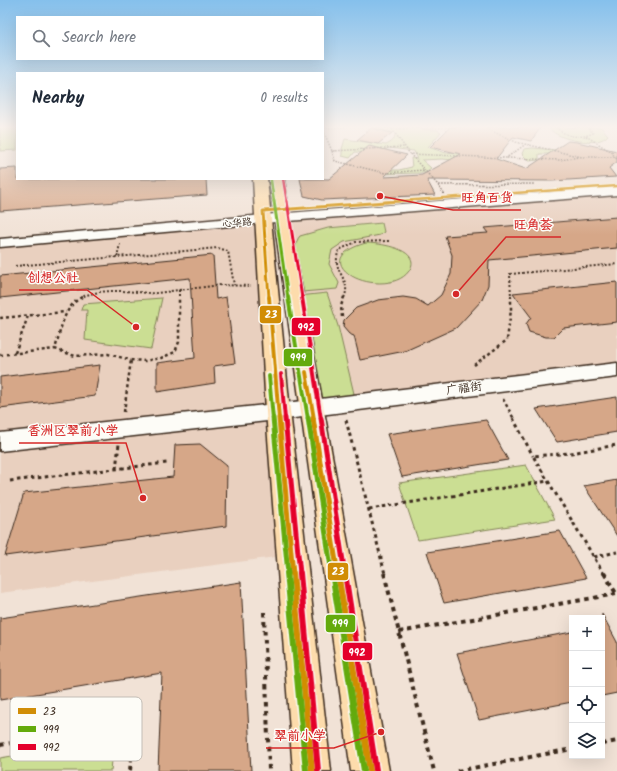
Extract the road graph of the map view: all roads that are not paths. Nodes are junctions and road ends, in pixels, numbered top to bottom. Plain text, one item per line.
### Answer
1 (260, 180) edge
2 (277, 180) edge
3 (617, 186) edge
4 (617, 191) edge
5 (449, 201) junction
6 (272, 215) junction
7 (0, 236) edge
8 (0, 243) edge
9 (617, 370) edge
10 (312, 408) junction
11 (278, 411) junction
12 (0, 442) edge
13 (312, 771) edge
14 (370, 771) edge

1 - 6 main road
2 - 6 main road
3 - 5 street, 心华路
4 - 5 street, 心华路
5 - 6 street, 心华路
6 - 7 street, 心华路
6 - 8 street, 心华路
6 - 10 main road
6 - 11 main road
9 - 10 street, 广福街
10 - 11 street, 广福街
10 - 14 main road
11 - 12 street, 广福街
11 - 13 main road

